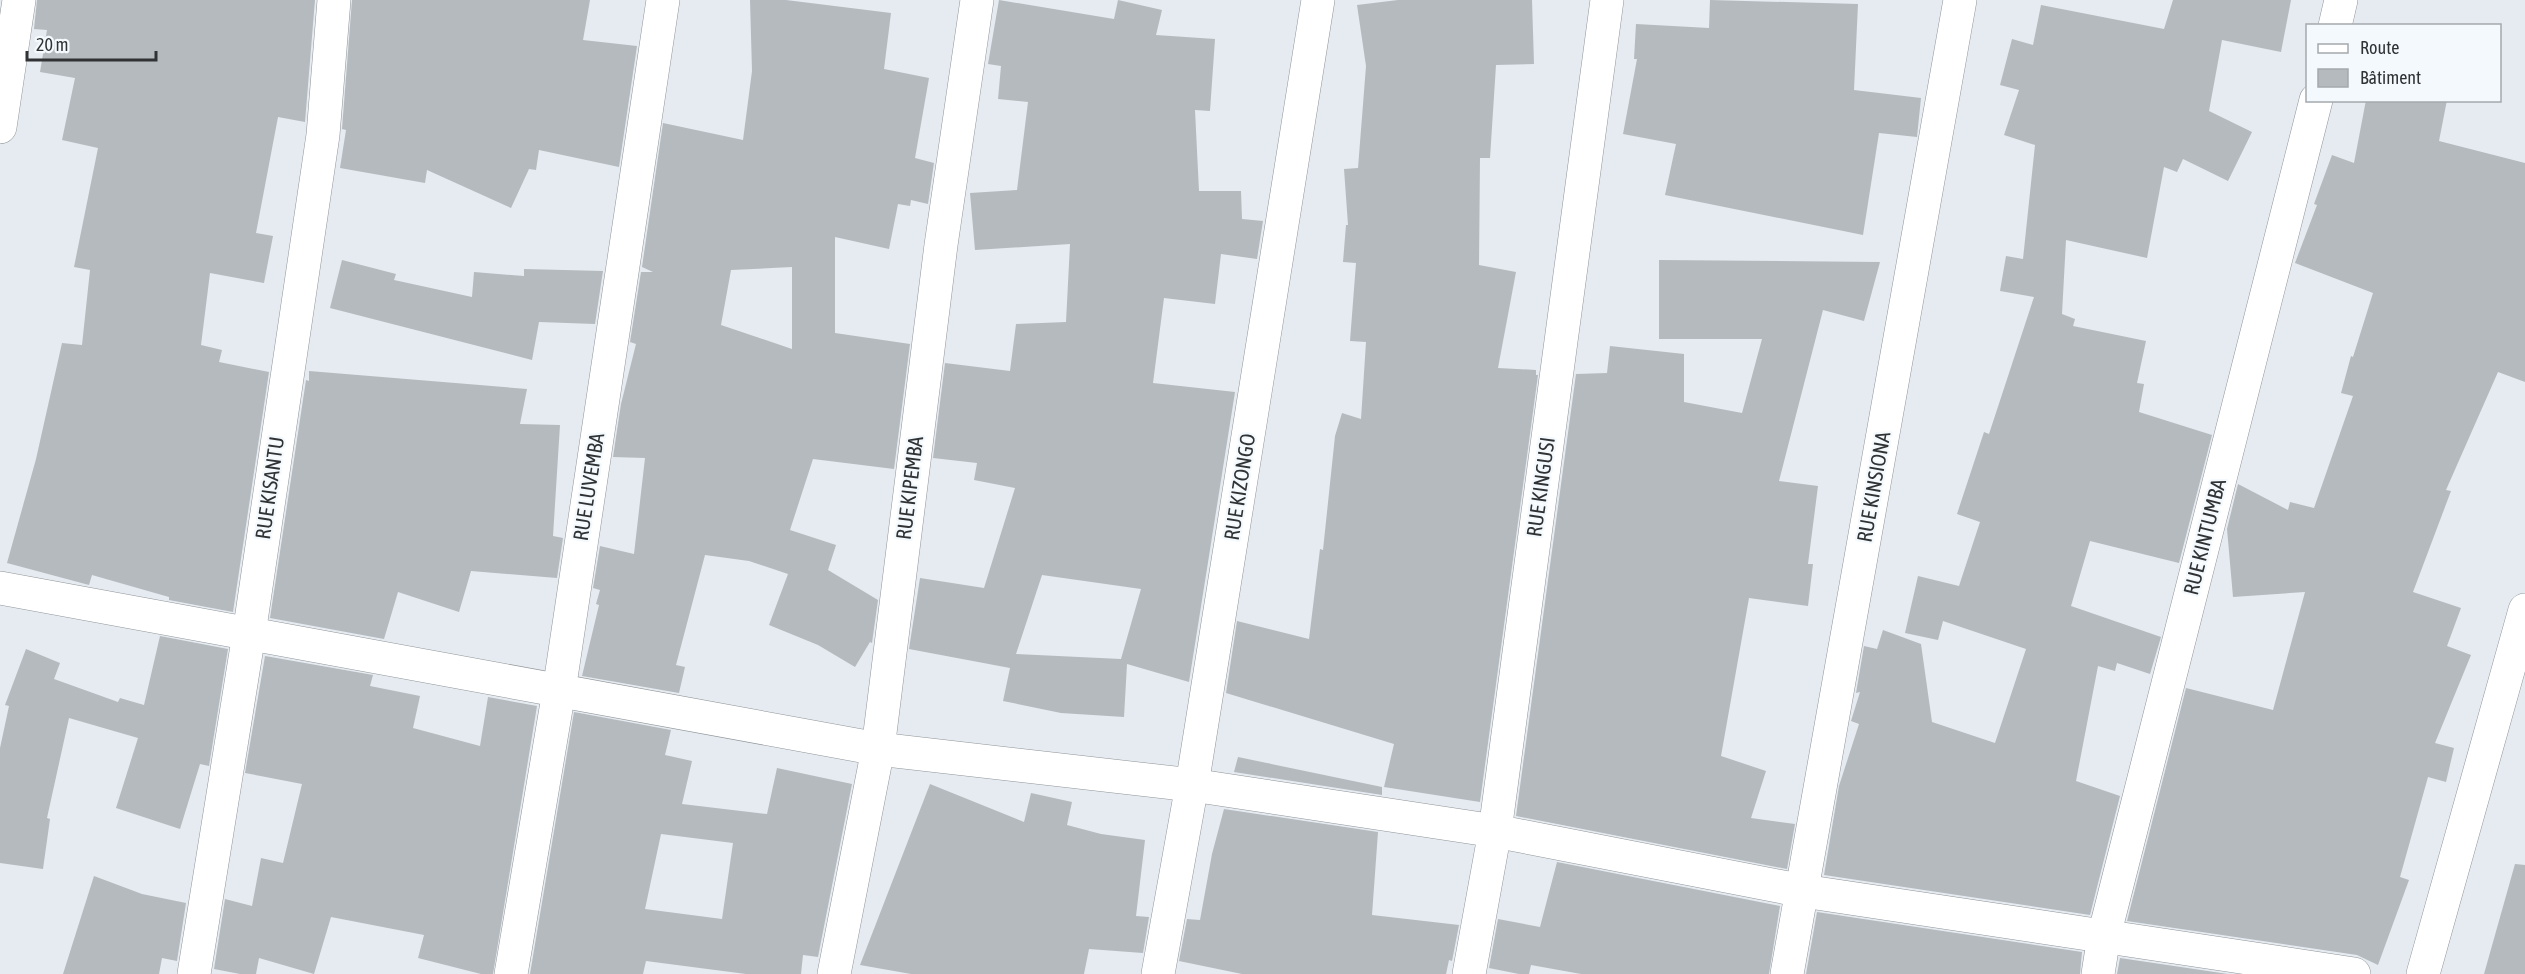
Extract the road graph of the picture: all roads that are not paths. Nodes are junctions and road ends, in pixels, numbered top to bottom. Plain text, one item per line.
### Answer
1 (18, 0) edge
2 (334, 0) edge
3 (663, 0) edge
4 (977, 0) edge
5 (1318, 0) edge
6 (1607, 0) edge
7 (1960, 0) edge
8 (2341, 0) edge
9 (2335, 24) edge
10 (2315, 102) edge
11 (0, 127) edge
12 (0, 588) edge
13 (2525, 610) edge
14 (249, 634) junction
15 (559, 691) junction
16 (878, 749) junction
17 (1192, 785) junction
18 (1494, 831) junction
19 (1803, 891) junction
20 (2104, 936) junction
21 (194, 974) edge
22 (511, 974) edge
23 (834, 974) edge
24 (1158, 974) edge
25 (1469, 974) edge
26 (1787, 974) edge
27 (2098, 974) edge
28 (2354, 974) edge
29 (2423, 974) edge

1 - 11 street
2 - 14 street, RUE KISANTU
3 - 15 street, RUE LUVEMBA
4 - 16 street, RUE KIPEMBA
5 - 17 street, RUE KIZONGO
6 - 18 street, RUE KINGUSI
7 - 19 street, RUE KINSIONA
8 - 9 street
10 - 20 street, RUE KINTUMBA
12 - 14 street
13 - 29 street
14 - 15 street
14 - 21 street, RUE KISANTU
15 - 16 street
15 - 22 street, RUE LUVEMBA
16 - 17 street
16 - 23 street, RUE KIPEMBA
17 - 18 street
17 - 24 street, RUE KIZONGO
18 - 19 street
18 - 25 street, RUE KINGUSI
19 - 20 street
19 - 26 street, RUE KINSIONA
20 - 27 street, RUE KINTUMBA
20 - 28 street

